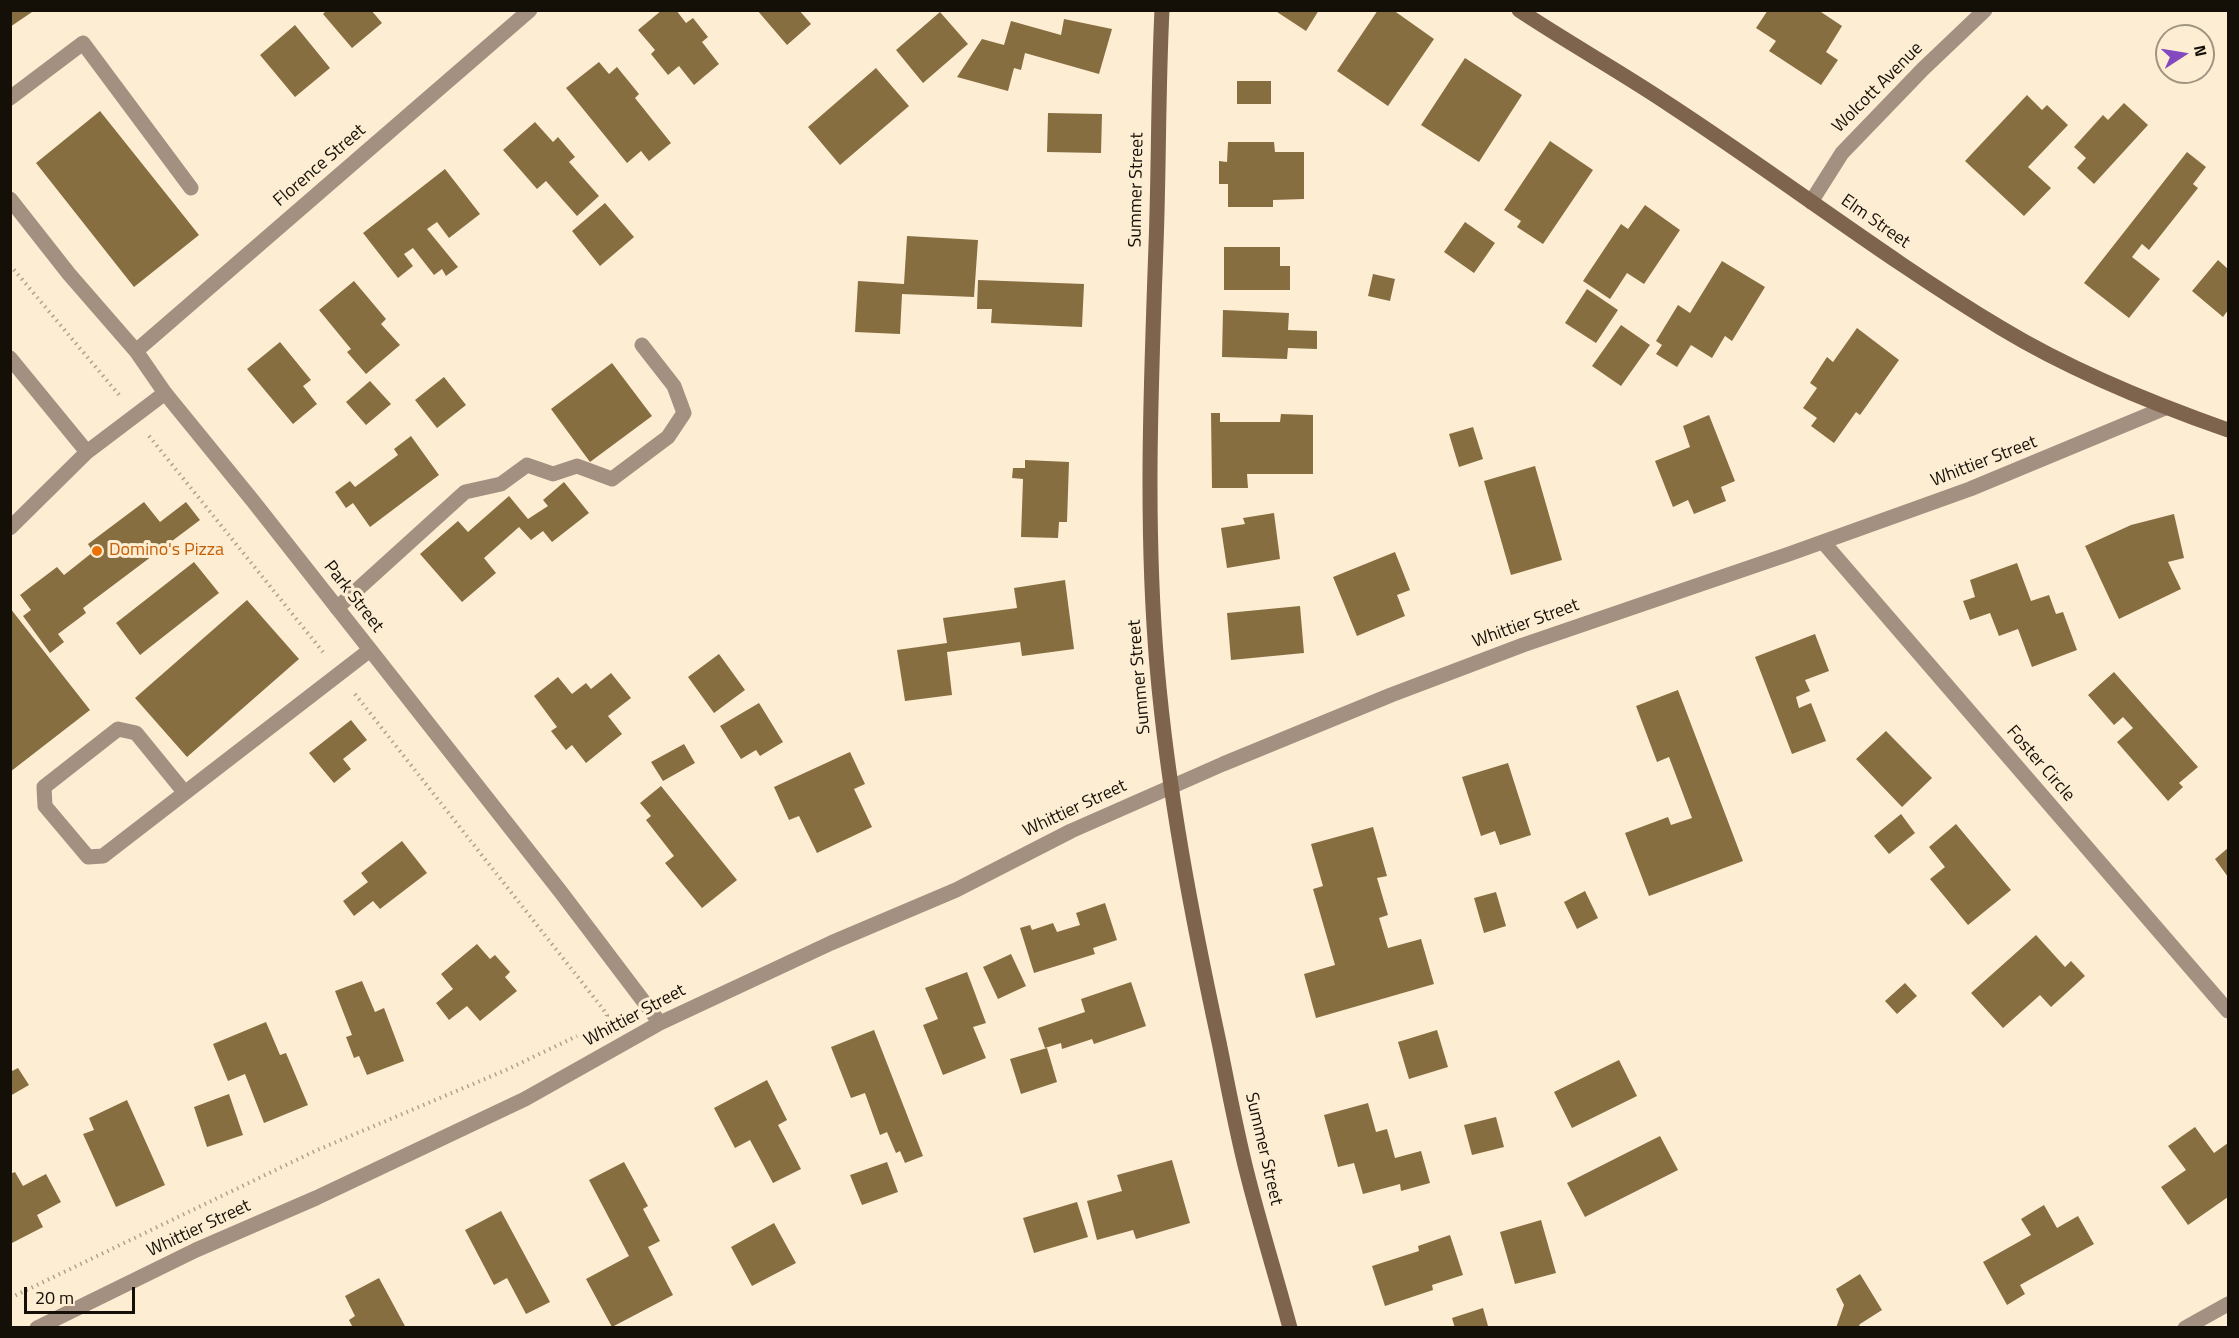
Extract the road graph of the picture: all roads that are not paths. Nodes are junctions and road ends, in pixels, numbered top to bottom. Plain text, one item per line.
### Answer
1 (530, 10) edge
2 (1162, 10) edge
3 (1519, 10) edge
4 (1985, 10) edge
5 (10, 98) edge
6 (191, 188) dead end
7 (10, 199) edge
8 (1811, 202) junction
9 (642, 345) dead end
10 (136, 351) junction
11 (10, 358) edge
12 (165, 393) junction
13 (2165, 408) junction
14 (2229, 430) edge
15 (87, 452) junction
16 (10, 528) edge
17 (1823, 542) junction
18 (337, 608) junction
19 (370, 650) junction
20 (1170, 787) junction
21 (185, 794) junction
22 (2229, 1011) edge
23 (660, 1023) junction
24 (2229, 1304) edge
25 (37, 1328) edge
26 (1290, 1328) edge
27 (2185, 1328) edge

1 - 10 street, Florence Street
2 - 20 street, Summer Street
3 - 8 street, Elm Street
4 - 8 street, Wolcott Avenue
5 - 6 street
7 - 10 street, Park Street
8 - 13 street, Elm Street
9 - 18 street
10 - 12 street, Park Street
11 - 15 street
12 - 15 street
12 - 18 street, Park Street
13 - 14 street, Elm Street
13 - 17 street, Whittier Street
15 - 16 street
17 - 20 street, Whittier Street
17 - 22 street, Foster Circle
18 - 19 street, Park Street
19 - 21 street
19 - 23 street, Park Street
20 - 23 street, Whittier Street
20 - 26 street, Summer Street
21 - 21 street
23 - 25 street, Whittier Street
24 - 27 street

